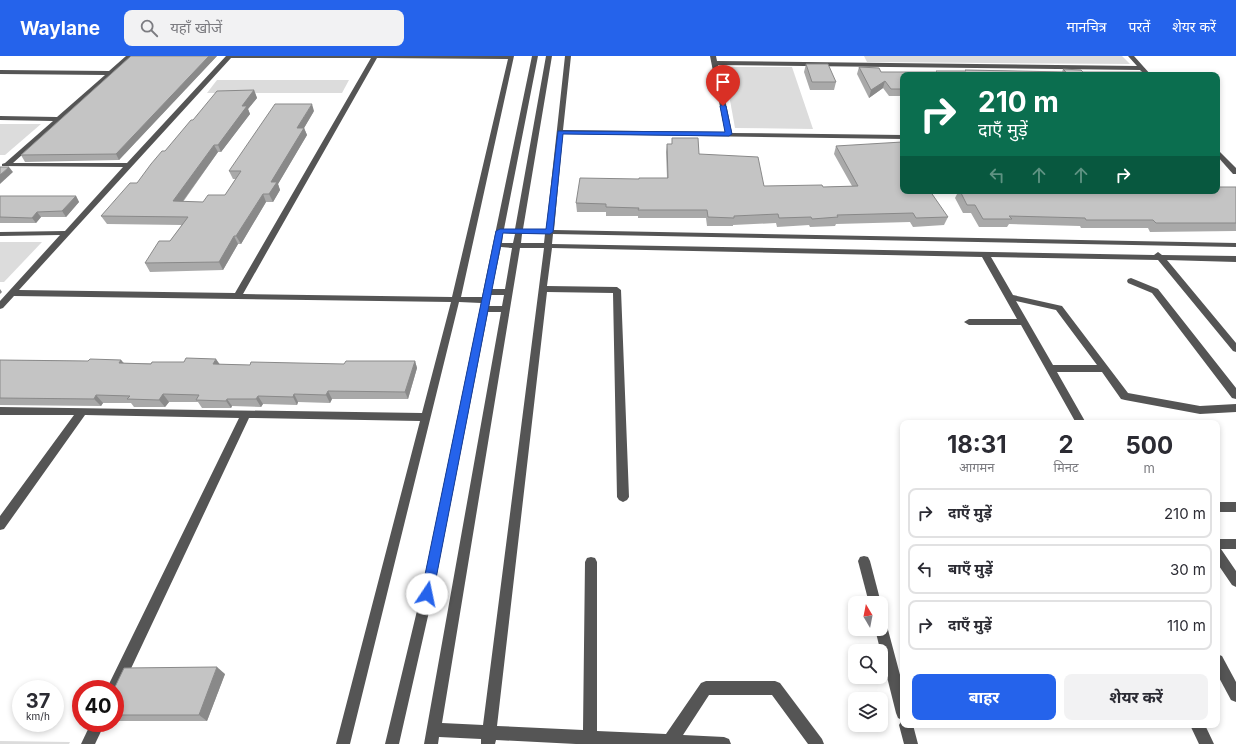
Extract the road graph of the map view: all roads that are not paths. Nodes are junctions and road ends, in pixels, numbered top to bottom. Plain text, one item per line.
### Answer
1 (129, 56) edge
2 (375, 56) edge
3 (511, 56) edge
4 (535, 56) edge
5 (549, 56) edge
6 (568, 56) edge
7 (713, 56) edge
8 (857, 56) edge
9 (1131, 56) edge
10 (715, 63) junction
11 (862, 65) junction
12 (1141, 68) junction
13 (0, 72) edge
14 (1145, 72) edge
15 (110, 73) junction
16 (0, 118) edge
17 (58, 119) junction
18 (560, 132) junction
19 (729, 134) junction
20 (900, 137) edge
21 (1220, 155) edge
22 (3, 165) edge
23 (130, 166) junction
24 (1236, 172) edge
25 (500, 231) junction
26 (520, 231) junction
27 (550, 232) junction
28 (66, 233) junction
29 (0, 234) edge
30 (1148, 243) junction
31 (497, 245) junction
32 (517, 245) junction
33 (1236, 245) edge
34 (548, 246) junction
35 (985, 254) junction
36 (1160, 258) junction
37 (1236, 259) edge
38 (1131, 281) dead end
39 (543, 289) junction
40 (509, 292) junction
41 (12, 293) junction
42 (238, 295) junction
43 (1009, 297) junction
44 (456, 299) junction
45 (486, 300) junction
46 (0, 306) edge
47 (506, 309) junction
48 (969, 322) dead end
49 (1023, 322) junction
50 (1236, 349) edge
51 (1050, 368) junction
52 (1106, 369) junction
53 (1236, 395) edge
54 (1236, 408) edge
55 (0, 411) edge
56 (82, 411) junction
57 (246, 414) junction
58 (426, 417) junction
59 (1079, 420) edge
60 (623, 497) dead end
61 (1220, 507) edge
62 (1236, 507) edge
63 (0, 526) edge
64 (1220, 544) edge
65 (1236, 544) edge
66 (1220, 557) edge
67 (864, 561) dead end
68 (591, 562) dead end
69 (1236, 581) edge
70 (873, 596) edge
71 (884, 636) edge
72 (1220, 664) edge
73 (1231, 677) edge
74 (118, 680) edge
75 (1236, 695) edge
76 (900, 701) edge
77 (907, 728) edge
78 (1199, 728) edge
79 (434, 730) junction
80 (94, 732) edge
81 (488, 738) edge
82 (590, 738) junction
83 (670, 741) junction
84 (88, 744) edge
85 (343, 744) edge
86 (392, 744) edge
87 (431, 744) edge
88 (724, 744) edge
89 (817, 744) edge
90 (911, 744) edge
91 (1207, 744) edge

1 - 15 street
2 - 3 street
2 - 23 street
2 - 42 street
3 - 44 street
4 - 25 street
5 - 26 street
6 - 18 street
7 - 10 street
8 - 11 street
9 - 12 street
10 - 11 street
10 - 19 street
11 - 12 street
12 - 14 street
13 - 15 street
15 - 17 street
16 - 17 street
17 - 22 street
18 - 19 street
18 - 27 street
19 - 20 street
21 - 24 street
22 - 23 street
23 - 28 street
25 - 26 street
25 - 31 street
26 - 27 street
26 - 32 street
27 - 30 street
27 - 34 street
28 - 29 street
28 - 41 street
30 - 33 street
30 - 36 street
31 - 32 street
31 - 45 street
32 - 34 street
32 - 40 street
34 - 35 street
34 - 39 street
35 - 36 street
35 - 43 street
36 - 37 street
36 - 50 street
38 - 53 street
39 - 60 street
39 - 81 street
40 - 45 street
40 - 47 street
41 - 42 street
41 - 46 street
42 - 44 street
43 - 49 street
43 - 52 street
44 - 45 street
44 - 58 street
45 - 47 street
45 - 86 street
47 - 79 street
48 - 49 street
49 - 51 street
51 - 52 street
51 - 59 street
52 - 54 street
55 - 56 street
56 - 57 street
56 - 63 street
57 - 58 street
57 - 74 street
58 - 85 street
61 - 62 street
64 - 65 street
66 - 69 street
67 - 70 street
68 - 82 street
71 - 76 street
72 - 73 street
73 - 75 street
77 - 90 street
78 - 91 street
79 - 81 street
79 - 87 street
80 - 84 street
81 - 82 street
82 - 83 street
83 - 88 street
83 - 89 street

